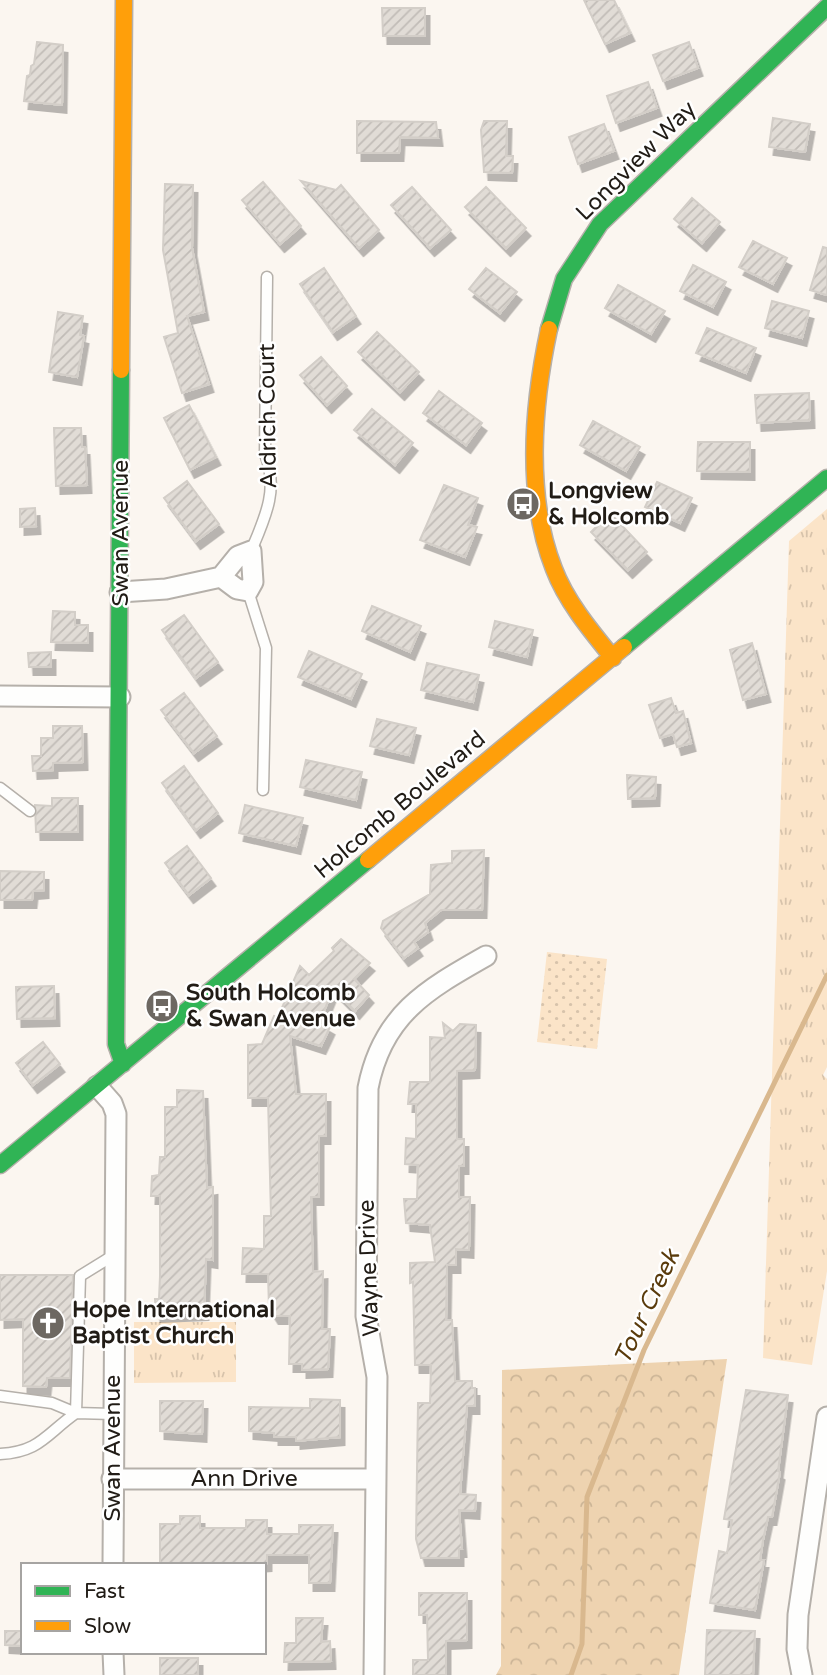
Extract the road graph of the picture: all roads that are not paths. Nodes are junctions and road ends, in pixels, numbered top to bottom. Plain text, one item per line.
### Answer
1 (124, 0) edge
2 (827, 7) edge
3 (267, 277) dead end
4 (827, 478) edge
5 (251, 551) junction
6 (221, 577) junction
7 (247, 591) junction
8 (120, 592) junction
9 (613, 658) junction
10 (0, 696) edge
11 (120, 697) junction
12 (0, 789) edge
13 (263, 790) dead end
14 (30, 811) dead end
15 (486, 956) dead end
16 (123, 1064) junction
17 (97, 1086) junction
18 (0, 1165) edge
19 (114, 1255) junction
20 (0, 1395) edge
21 (76, 1413) junction
22 (113, 1414) junction
23 (827, 1417) edge
24 (0, 1454) edge
25 (112, 1479) junction
26 (376, 1479) junction
27 (113, 1563) edge
28 (113, 1654) edge
29 (114, 1675) edge
30 (374, 1675) edge
31 (802, 1675) edge

1 - 8 street, Swan Avenue
2 - 9 street, Longview Way
3 - 5 lane, Aldrich Court
4 - 9 street, Holcomb Boulevard
5 - 6 street, Aldrich Court
5 - 7 street, Aldrich Court
6 - 7 street
6 - 8 street
7 - 13 lane, Aldrich Court
8 - 11 street, Swan Avenue
9 - 16 street, Holcomb Boulevard
10 - 11 street
11 - 16 street, Swan Avenue
12 - 14 lane
15 - 26 street, Wayne Drive
16 - 17 street, Holcomb Boulevard
17 - 18 street, Holcomb Boulevard
17 - 19 street, Swan Avenue
19 - 21 lane
19 - 22 street, Swan Avenue
20 - 21 lane
21 - 22 lane
21 - 24 lane
22 - 25 street, Swan Avenue
23 - 31 street
25 - 26 street, Ann Drive
25 - 27 street, Swan Avenue
26 - 30 street, Wayne Drive
28 - 29 street

